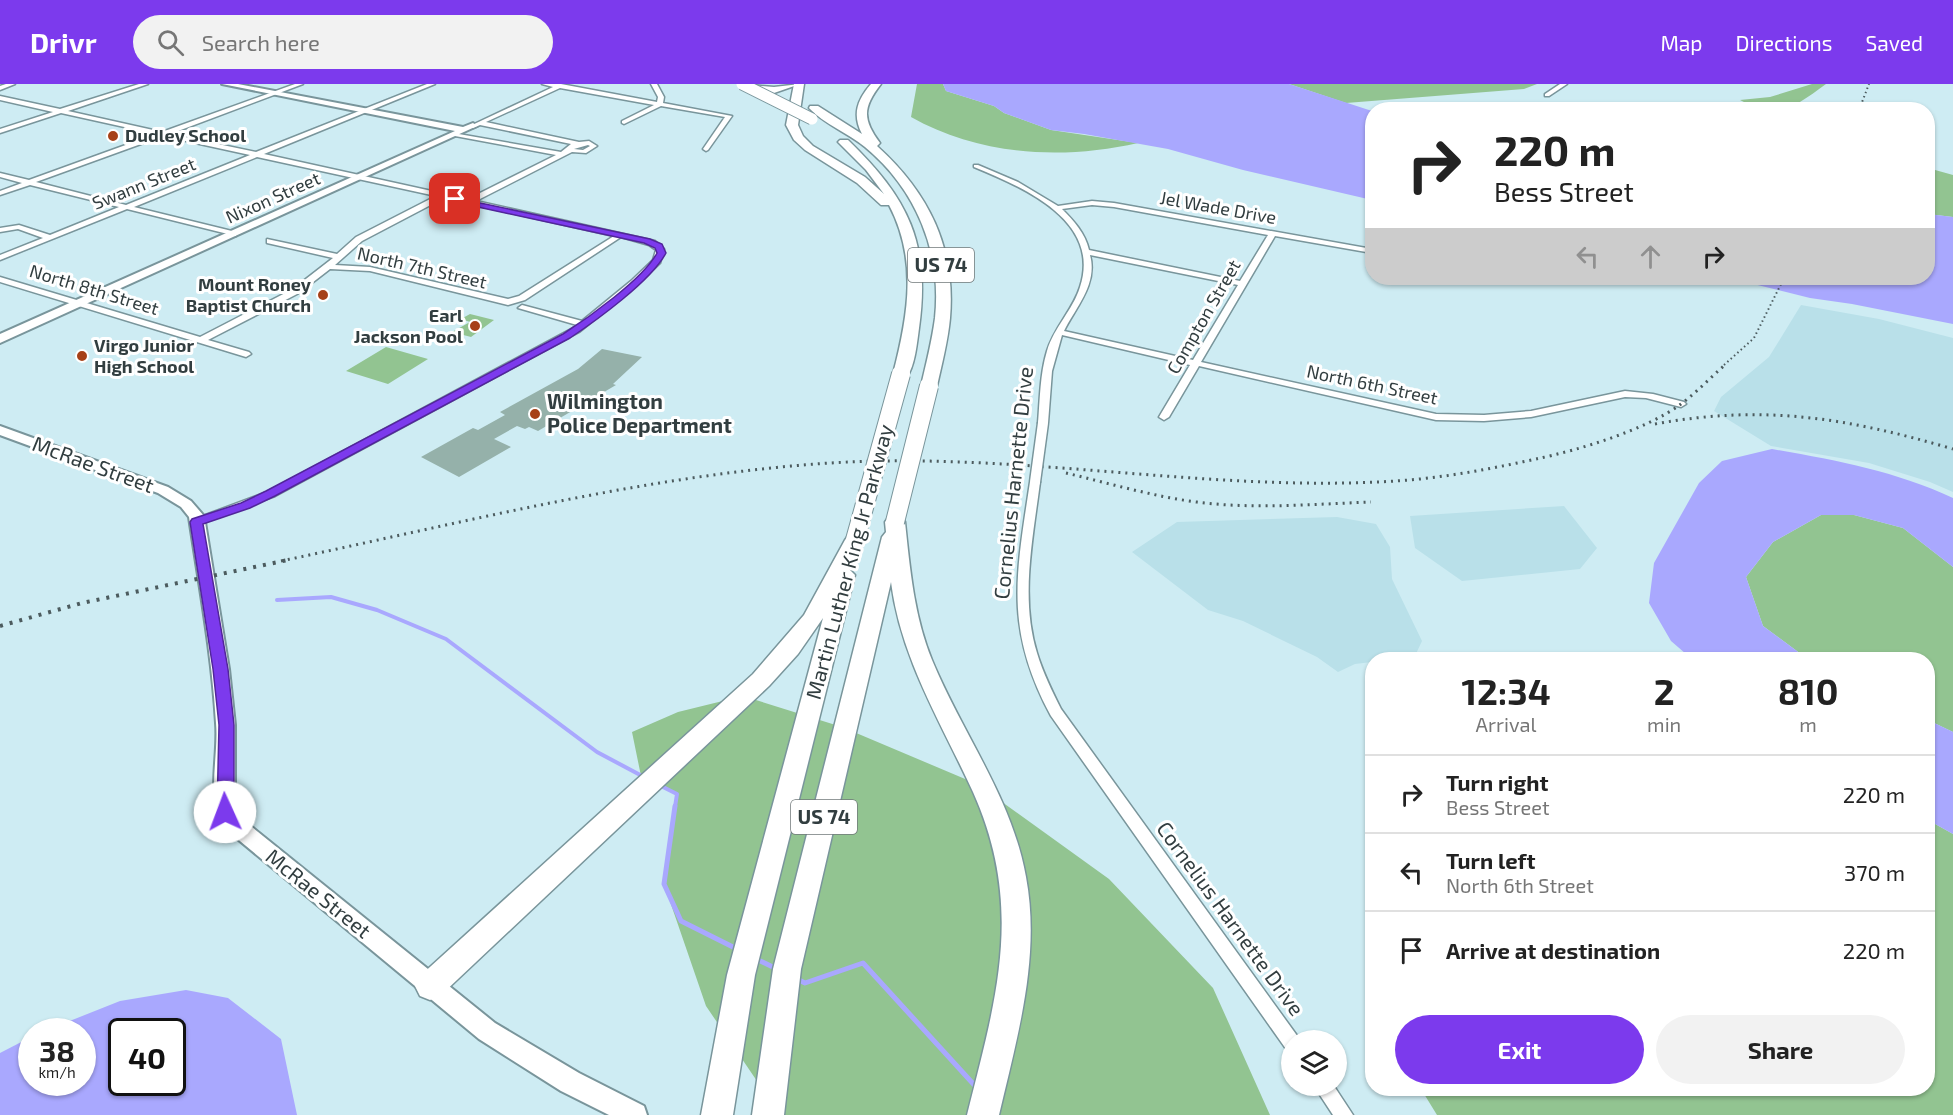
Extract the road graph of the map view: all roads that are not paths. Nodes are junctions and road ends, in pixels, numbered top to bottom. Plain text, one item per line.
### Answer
1 (12, 84) edge
2 (145, 84) edge
3 (226, 84) edge
4 (256, 84) edge
5 (300, 84) edge
6 (432, 84) edge
7 (545, 84) edge
8 (567, 84) edge
9 (654, 84) edge
10 (743, 84) edge
11 (760, 84) edge
12 (797, 84) edge
13 (876, 84) edge
14 (1564, 84) edge
15 (560, 86) junction
16 (0, 88) edge
17 (285, 90) junction
18 (777, 90) junction
19 (274, 93) junction
20 (1547, 95) dead end
21 (0, 98) edge
22 (660, 104) junction
23 (375, 107) junction
24 (365, 111) junction
25 (60, 112) junction
26 (813, 114) junction
27 (624, 122) dead end
28 (468, 128) junction
29 (0, 131) edge
30 (162, 134) junction
31 (577, 144) junction
32 (706, 149) dead end
33 (571, 150) junction
34 (560, 154) junction
35 (256, 155) junction
36 (885, 158) junction
37 (976, 166) dead end
38 (0, 175) edge
39 (358, 178) junction
40 (29, 182) junction
41 (0, 193) edge
42 (441, 196) junction
43 (468, 202) junction
44 (127, 207) junction
45 (1057, 207) junction
46 (906, 225) junction
47 (0, 230) edge
48 (1273, 233) junction
49 (233, 234) junction
50 (620, 235) junction
51 (51, 238) junction
52 (270, 241) dead end
53 (1365, 250) edge
54 (1086, 252) junction
55 (338, 257) junction
56 (0, 258) edge
57 (329, 267) junction
58 (0, 279) edge
59 (1243, 284) junction
60 (80, 303) junction
61 (522, 308) dead end
62 (585, 324) junction
63 (1058, 333) junction
64 (0, 339) edge
65 (201, 340) junction
66 (246, 354) dead end
67 (1197, 363) junction
68 (1681, 404) dead end
69 (1164, 417) dead end
70 (0, 430) edge
71 (196, 522) junction
72 (896, 522) junction
73 (855, 540) junction
74 (430, 986) junction
75 (1283, 1030) edge
76 (1330, 1096) edge
77 (635, 1115) edge
78 (717, 1115) edge
79 (768, 1115) edge
80 (983, 1115) edge
81 (1344, 1115) edge

1 - 16 street
2 - 25 street
3 - 19 street
4 - 17 street
5 - 17 street
6 - 23 street, Swann Street
7 - 15 street
8 - 15 street
9 - 22 street
10 - 18 main road
10 - 26 highway, Martin Luther King Jr Parkway, bridge
11 - 18 main road
12 - 18 main road
12 - 46 highway, US 74
13 - 36 highway, US 74
14 - 20 street
15 - 22 street
15 - 28 street, Nixon Street
17 - 19 street
17 - 23 street
18 - 26 highway, Martin Luther King Jr Parkway
19 - 24 street
19 - 30 street
21 - 25 street
22 - 27 street
22 - 32 street
23 - 24 street, Swann Street
23 - 28 street
24 - 28 street
24 - 35 street, Swann Street
25 - 29 street
25 - 30 street
26 - 36 highway, Martin Luther King Jr Parkway
26 - 46 highway, Martin Luther King Jr Parkway
28 - 31 street
28 - 34 street
28 - 39 street, Nixon Street
30 - 35 street
30 - 40 street
31 - 33 street
31 - 33 street
33 - 34 street
34 - 43 street
35 - 39 street
35 - 44 street, Swann Street
36 - 72 highway, Martin Luther King Jr Parkway / US 74, bridge
37 - 45 street, Cornelius Harnette Drive
38 - 40 street
39 - 42 street
39 - 49 street, Nixon Street
40 - 41 street
40 - 44 street
42 - 43 street
42 - 55 street
43 - 50 street
44 - 49 street
44 - 51 street, Swann Street
45 - 48 street, Jel Wade Drive
45 - 54 street, Cornelius Harnette Drive
46 - 73 highway, Martin Luther King Jr Parkway / US 74, bridge
47 - 51 street
48 - 53 street, Jel Wade Drive
48 - 59 street, Compton Street
49 - 60 street, Nixon Street
50 - 57 street, North 7th Street
50 - 62 street
51 - 56 street, Swann Street
52 - 55 street, North 7th Street
54 - 59 street
54 - 63 street, Cornelius Harnette Drive
55 - 57 street
57 - 65 street
58 - 60 street, North 8th Street
59 - 67 street, Compton Street
60 - 64 street, Nixon Street
60 - 65 street, North 8th Street
61 - 62 street
62 - 71 street
63 - 67 street, North 6th Street
63 - 75 street, Cornelius Harnette Drive, bridge
65 - 66 street, North 8th Street
67 - 68 street, North 6th Street
67 - 69 street, Compton Street
70 - 71 street, McRae Street
71 - 74 street, McRae Street
72 - 79 highway, Martin Luther King Jr Parkway / US 74
72 - 80 highway
73 - 74 highway
73 - 78 highway, Martin Luther King Jr Parkway / US 74
74 - 77 street, McRae Street
76 - 81 street

